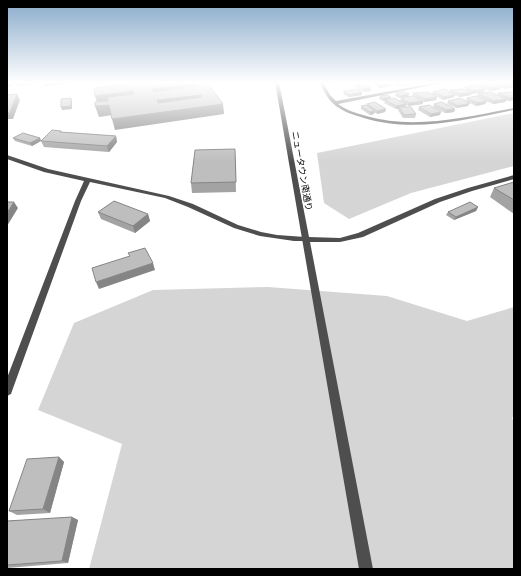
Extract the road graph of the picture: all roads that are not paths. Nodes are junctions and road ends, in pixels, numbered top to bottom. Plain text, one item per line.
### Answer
1 (282, 109) edge
2 (344, 109) edge
3 (514, 109) edge
4 (7, 157) edge
5 (514, 177) edge
6 (88, 179) junction
7 (305, 239) junction
8 (7, 391) edge
9 (366, 569) edge

1 - 7 street, ニュータウン南通り
2 - 3 street
4 - 6 street
5 - 7 street
6 - 7 street
6 - 8 street
7 - 9 street, ニュータウン南通り

